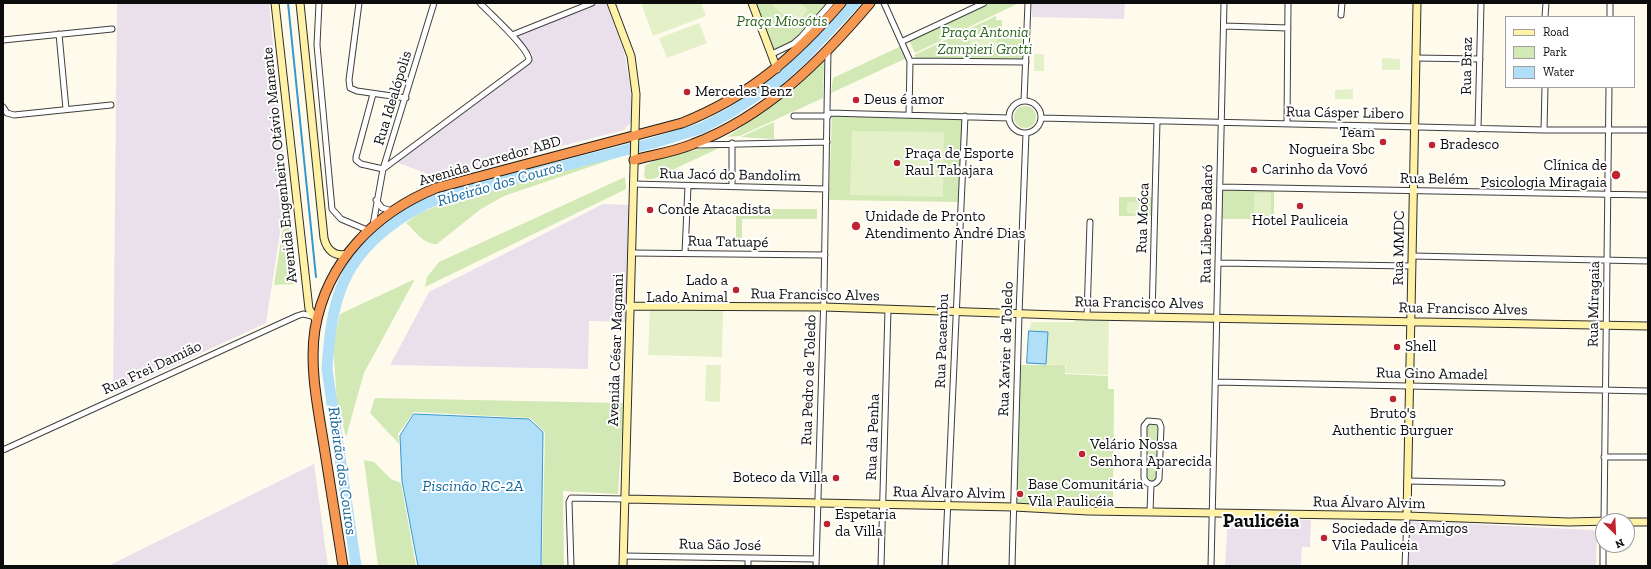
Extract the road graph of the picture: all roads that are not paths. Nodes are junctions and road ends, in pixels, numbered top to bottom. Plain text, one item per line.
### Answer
1 (276, 3) edge
2 (319, 3) edge
3 (359, 3) edge
4 (434, 3) edge
5 (480, 3) edge
6 (592, 3) edge
7 (611, 3) edge
8 (752, 3) edge
9 (831, 3) edge
10 (841, 3) edge
11 (870, 3) edge
12 (884, 3) edge
13 (984, 3) edge
14 (1028, 3) edge
15 (1224, 3) edge
16 (1288, 3) edge
17 (1342, 3) edge
18 (1417, 3) edge
19 (1481, 3) edge
20 (1546, 3) edge
21 (1610, 3) edge
22 (301, 5) edge
23 (1342, 15) dead end
24 (1545, 16) edge
25 (1610, 16) edge
26 (1224, 26) junction
27 (1288, 28) junction
28 (112, 29) dead end
29 (58, 34) junction
30 (512, 35) junction
31 (3, 40) edge
32 (903, 41) junction
33 (828, 50) junction
34 (772, 54) junction
35 (1415, 58) junction
36 (1480, 60) junction
37 (910, 61) junction
38 (1026, 62) junction
39 (777, 69) junction
40 (1545, 88) edge
41 (1609, 88) edge
42 (373, 94) junction
43 (406, 98) junction
44 (1024, 102) junction
45 (111, 105) dead end
46 (3, 108) edge
47 (66, 110) junction
48 (828, 114) junction
49 (909, 115) junction
50 (794, 116) dead end
51 (965, 116) junction
52 (1009, 118) junction
53 (1041, 118) junction
54 (1157, 121) junction
55 (1220, 122) junction
56 (1287, 123) junction
57 (1414, 126) junction
58 (1478, 129) junction
59 (1544, 130) junction
60 (1609, 130) junction
61 (1648, 130) edge
62 (1026, 133) junction
63 (635, 138) junction
64 (827, 142) junction
65 (732, 143) junction
66 (692, 145) junction
67 (634, 157) junction
68 (383, 169) junction
69 (633, 184) junction
70 (688, 186) junction
71 (732, 186) junction
72 (1220, 187) junction
73 (826, 189) junction
74 (1413, 190) junction
75 (1607, 194) junction
76 (1648, 195) edge
77 (376, 200) junction
78 (393, 210) junction
79 (1090, 222) dead end
80 (370, 228) junction
81 (631, 252) junction
82 (685, 253) junction
83 (348, 254) junction
84 (825, 255) junction
85 (1412, 256) junction
86 (1607, 259) junction
87 (1648, 261) edge
88 (1219, 263) junction
89 (1412, 266) junction
90 (630, 306) junction
91 (824, 307) junction
92 (888, 309) junction
93 (955, 311) junction
94 (1019, 314) junction
95 (1087, 316) junction
96 (1152, 317) junction
97 (1217, 318) junction
98 (314, 319) junction
99 (1411, 321) junction
100 (1605, 325) junction
101 (1648, 326) edge
102 (1216, 382) junction
103 (1410, 386) junction
104 (1604, 390) junction
105 (1648, 391) edge
106 (3, 450) edge
107 (1604, 456) junction
108 (1648, 457) edge
109 (1407, 481) junction
110 (1502, 482) dead end
111 (1151, 484) junction
112 (625, 498) junction
113 (818, 503) junction
114 (883, 506) junction
115 (948, 506) junction
116 (1014, 507) junction
117 (1150, 512) junction
118 (1604, 513) edge
119 (1213, 514) junction
120 (1406, 516) junction
121 (1595, 521) edge
122 (1635, 522) edge
123 (1648, 522) edge
124 (1603, 553) edge
125 (623, 556) junction
126 (748, 558) junction
127 (816, 559) junction
128 (343, 566) edge
129 (570, 566) edge
130 (623, 566) edge
131 (748, 566) edge
132 (816, 566) edge
133 (881, 566) edge
134 (945, 566) edge
135 (1012, 566) edge
136 (1211, 566) edge
137 (1405, 566) edge
138 (1603, 566) edge

1 - 98 street, Avenida Engenheiro Otávio Manente
2 - 80 street
3 - 42 street
4 - 43 street, Rua Idealópolis
5 - 30 street
6 - 30 street
7 - 63 street, Avenida César Magnani
8 - 34 street
9 - 34 street
10 - 39 highway, Avenida Corredor ABD
11 - 33 highway
12 - 32 street
13 - 32 street
14 - 38 street
15 - 26 street, Rua Libero Badaró
16 - 27 street
17 - 23 street
18 - 35 street, Rua MMDC
19 - 36 street, Rua Braz
20 - 24 street
21 - 25 street
22 - 83 street
26 - 27 street
26 - 55 street, Rua Libero Badaró
27 - 56 street
28 - 29 street
29 - 31 street
29 - 47 street
30 - 68 street
32 - 37 street
33 - 48 street, Rua Pedro de Toledo
33 - 66 highway
34 - 39 street
35 - 36 street
35 - 57 street, Rua MMDC
36 - 58 street, Rua Braz
37 - 38 street
37 - 49 street
38 - 44 street
39 - 63 highway, Avenida Corredor ABD
40 - 59 street
41 - 60 street, Rua Miragaia
42 - 43 street
42 - 68 street
43 - 68 street, Rua Idealópolis
44 - 52 street
44 - 53 street
45 - 47 street
46 - 47 street
48 - 49 street
48 - 50 street
48 - 64 street, Rua Pedro de Toledo
49 - 51 street
51 - 52 street
51 - 93 street, Rua Pacaembu
52 - 62 street
53 - 54 street, Rua Cásper Libero
53 - 62 street
54 - 55 street, Rua Cásper Libero
54 - 96 street, Rua Moóca
55 - 56 street, Rua Cásper Libero
55 - 72 street, Rua Libero Badaró
56 - 57 street, Rua Cásper Libero
57 - 58 street, Rua Cásper Libero
57 - 74 street, Rua MMDC
58 - 59 street, Rua Cásper Libero
59 - 60 street, Rua Cásper Libero
60 - 61 street, Rua Cásper Libero
60 - 75 street, Rua Miragaia
62 - 94 street, Rua Xavier de Toledo
63 - 67 street, Avenida César Magnani
63 - 78 highway, Avenida Corredor ABD
64 - 65 street
64 - 73 street, Rua Pedro de Toledo
65 - 66 street
65 - 71 street
66 - 67 highway
67 - 69 street, Avenida César Magnani
68 - 77 street, Rua Idealópolis
69 - 70 street, Rua Jacó do Bandolim
69 - 81 street, Avenida César Magnani
70 - 71 street, Rua Jacó do Bandolim
70 - 82 street
71 - 73 street, Rua Jacó do Bandolim
72 - 74 street, Rua Belém
72 - 88 street, Rua Libero Badaró
73 - 84 street, Rua Pedro de Toledo
74 - 75 street, Rua Belém
74 - 85 street, Rua MMDC
75 - 76 street, Rua Belém
75 - 86 street, Rua Miragaia
77 - 78 street
77 - 80 street, Rua Idealópolis
78 - 80 highway, Avenida Corredor ABD
79 - 95 street
80 - 83 highway, Avenida Corredor ABD
81 - 82 street, Rua Tatuapé
81 - 90 street, Avenida César Magnani
82 - 84 street, Rua Tatuapé
83 - 98 highway, Avenida Corredor ABD
84 - 91 street, Rua Pedro de Toledo
85 - 86 street
85 - 89 street, Rua MMDC
86 - 87 street
86 - 100 street, Rua Miragaia
88 - 89 street
88 - 97 street, Rua Libero Badaró
89 - 99 street, Rua MMDC
90 - 91 street, Rua Francisco Alves
90 - 112 street, Avenida César Magnani
91 - 92 street, Rua Francisco Alves
91 - 113 street, Rua Pedro de Toledo
92 - 93 street, Rua Francisco Alves
92 - 114 street, Rua da Penha
93 - 94 street, Rua Francisco Alves
93 - 115 street, Rua Pacaembu
94 - 95 street, Rua Francisco Alves
94 - 116 street, Rua Xavier de Toledo
95 - 96 street, Rua Francisco Alves
96 - 97 street, Rua Francisco Alves
97 - 99 street, Rua Francisco Alves
97 - 102 street, Rua Libero Badaró
98 - 106 street, Rua Frei Damião
98 - 128 highway, Avenida Corredor ABD
99 - 100 street, Rua Francisco Alves
99 - 103 street, Rua MMDC
100 - 101 street, Rua Francisco Alves
100 - 104 street, Rua Miragaia
102 - 103 street, Rua Gino Amadel
102 - 119 street, Rua Libero Badaró
103 - 104 street, Rua Gino Amadel
103 - 109 street, Rua MMDC
104 - 105 street, Rua Gino Amadel
104 - 107 street, Rua Miragaia
107 - 108 street
107 - 118 street, Rua Miragaia
109 - 110 street
109 - 120 street, Rua MMDC
111 - 111 street
111 - 117 street
112 - 113 street, Rua Álvaro Alvim
112 - 125 street, Avenida César Magnani
112 - 129 street
113 - 114 street, Rua Álvaro Alvim
113 - 127 street, Rua Pedro de Toledo
114 - 115 street, Rua Álvaro Alvim
114 - 133 street, Rua da Penha
115 - 116 street, Rua Álvaro Alvim
115 - 134 street, Rua Pacaembu
116 - 117 street, Rua Álvaro Alvim
116 - 135 street, Rua Xavier de Toledo
117 - 119 street, Rua Álvaro Alvim
119 - 120 street, Rua Álvaro Alvim
119 - 136 street, Rua Libero Badaró
120 - 121 street, Rua Álvaro Alvim
120 - 137 street, Rua MMDC
122 - 123 street
124 - 138 street
125 - 126 street, Rua São José
125 - 130 street, Avenida César Magnani
126 - 127 street, Rua São José
126 - 131 street
127 - 132 street, Rua Pedro de Toledo

